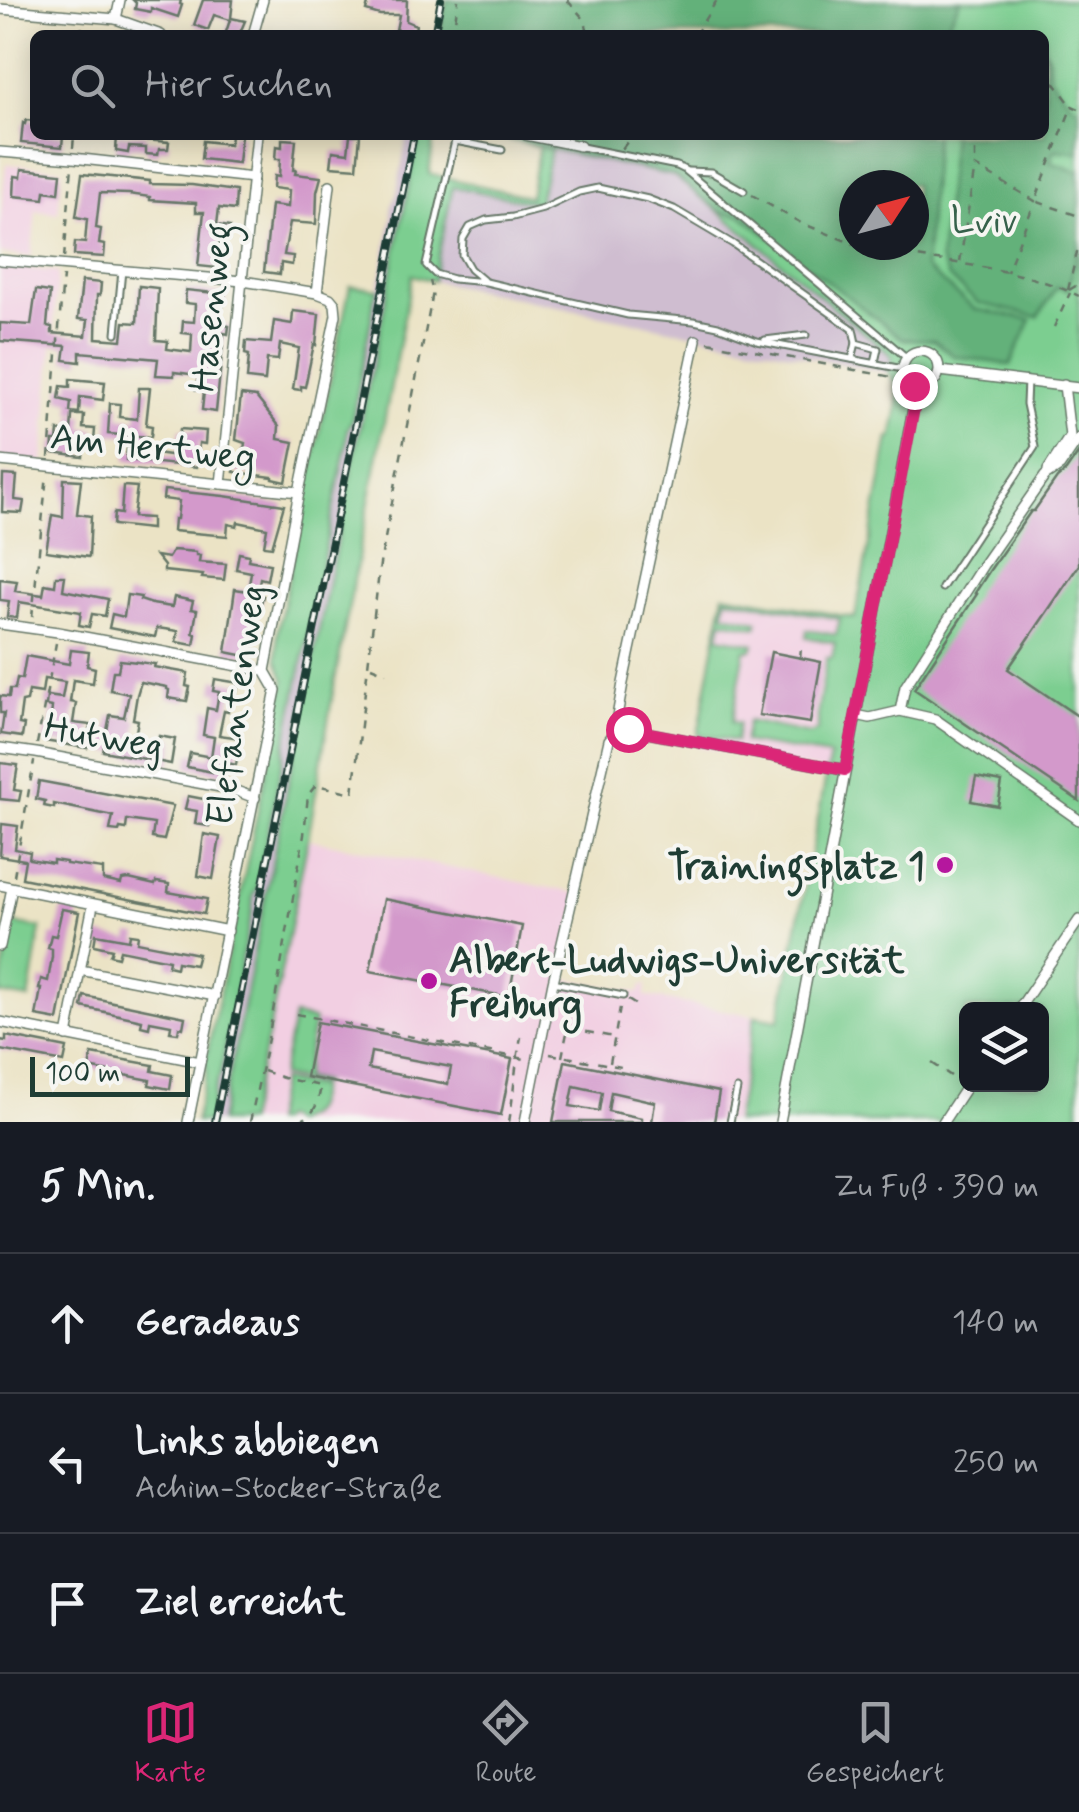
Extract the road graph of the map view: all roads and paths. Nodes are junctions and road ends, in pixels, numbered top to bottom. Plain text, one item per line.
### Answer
1 (120, 0) edge
2 (263, 0) edge
3 (458, 0) edge
4 (568, 0) edge
5 (716, 0) edge
6 (0, 9) edge
7 (116, 18) junction
8 (148, 30) edge
9 (254, 30) edge
10 (454, 30) edge
11 (588, 30) edge
12 (698, 30) edge
13 (1049, 76) edge
14 (1072, 106) junction
15 (1079, 109) edge
16 (74, 140) edge
17 (256, 140) edge
18 (551, 140) edge
19 (628, 140) edge
20 (975, 140) edge
21 (580, 146) joint
22 (502, 150) dead end
23 (0, 152) edge
24 (618, 154) junction
25 (72, 158) junction
26 (975, 166) junction
27 (685, 170) junction
28 (252, 178) junction
29 (330, 185) dead end
30 (747, 193) joint
31 (1035, 201) junction
32 (1079, 216) edge
33 (839, 238) edge
34 (1079, 244) edge
35 (929, 258) edge
36 (0, 260) edge
37 (960, 262) junction
38 (64, 265) junction
39 (426, 265) junction
40 (122, 270) junction
41 (1006, 272) junction
42 (243, 280) junction
43 (486, 282) junction
44 (1079, 284) edge
45 (1069, 291) junction
46 (317, 292) junction
47 (1079, 296) edge
48 (1054, 327) dead end
49 (116, 333) dead end
50 (806, 335) dead end
51 (696, 340) joint
52 (757, 341) junction
53 (856, 344) junction
54 (907, 358) junction
55 (852, 359) junction
56 (875, 362) junction
57 (940, 371) junction
58 (904, 372) junction
59 (1027, 380) junction
60 (1064, 385) junction
61 (918, 387) junction
62 (1079, 388) edge
63 (1079, 438) edge
64 (0, 461) edge
65 (48, 465) junction
66 (1045, 476) junction
67 (222, 484) junction
68 (299, 492) junction
69 (942, 588) dead end
70 (0, 624) edge
71 (31, 627) junction
72 (802, 648) dead end
73 (800, 658) dead end
74 (369, 667) junction
75 (266, 671) junction
76 (386, 673) dead end
77 (900, 711) junction
78 (856, 715) junction
79 (616, 731) junction
80 (0, 748) edge
81 (845, 770) junction
82 (255, 798) junction
83 (1079, 820) edge
84 (0, 885) edge
85 (12, 888) junction
86 (93, 905) junction
87 (1079, 920) edge
88 (228, 931) junction
89 (0, 946) edge
90 (80, 970) junction
91 (553, 982) junction
92 (215, 996) junction
93 (622, 996) junction
94 (1024, 1002) edge
95 (639, 1006) dead end
96 (296, 1014) dead end
97 (0, 1022) edge
98 (67, 1036) junction
99 (521, 1037) dead end
100 (615, 1038) junction
101 (537, 1056) junction
102 (562, 1056) junction
103 (517, 1057) junction
104 (200, 1062) junction
105 (932, 1063) dead end
106 (610, 1065) junction
107 (627, 1068) dead end
108 (262, 1071) junction
109 (951, 1076) dead end
110 (736, 1089) dead end
111 (506, 1090) dead end
112 (514, 1092) junction
113 (963, 1092) edge
114 (188, 1122) edge
115 (250, 1122) edge
116 (299, 1122) edge
117 (509, 1122) edge
118 (525, 1122) edge
119 (730, 1122) edge
120 (780, 1122) edge
121 (943, 1122) edge

1 - 7 street
2 - 9 street
3 - 10 path
4 - 11 path
5 - 12 path
6 - 7 street
7 - 8 street
13 - 14 path
14 - 15 path
14 - 31 path
16 - 25 path
17 - 28 street, Hasenweg
18 - 21 street
19 - 24 path
20 - 26 path
21 - 24 lane
22 - 39 lane
23 - 25 street
24 - 27 lane
25 - 28 street
25 - 38 path
26 - 31 path
26 - 37 path
27 - 30 lane
27 - 54 lane
28 - 42 street, Hasenweg
29 - 46 street
30 - 33 path
31 - 32 path
31 - 41 path
34 - 45 path
35 - 37 path
36 - 38 street
37 - 41 path
38 - 40 street
38 - 65 path
39 - 43 lane
39 - 74 path
40 - 42 street
40 - 49 lane
41 - 45 path
42 - 46 street
42 - 67 street, Hasenweg
43 - 52 lane
43 - 53 lane
44 - 45 path
45 - 47 path
45 - 48 path
46 - 68 street, Elefantenweg
50 - 52 lane
51 - 58 path
51 - 79 street
52 - 55 lane
53 - 55 lane
53 - 56 lane
54 - 57 street
54 - 58 street
55 - 56 lane
56 - 58 lane
57 - 59 street
57 - 61 street
58 - 61 street
59 - 60 street
59 - 69 lane
60 - 62 street
60 - 66 street
61 - 78 street
63 - 66 street
64 - 65 street, Am Hertweg
65 - 67 street, Am Hertweg
65 - 71 path
66 - 77 street
67 - 68 street, Am Hertweg
68 - 75 street, Elefantenweg
70 - 71 street
71 - 75 street
72 - 73 path
74 - 76 path
74 - 108 path
75 - 82 street, Elefantenweg
77 - 78 street
77 - 83 street
78 - 81 street
79 - 81 street
79 - 91 street
80 - 82 street, Hutweg
81 - 120 street
82 - 88 street, Elefantenweg
84 - 85 street
85 - 86 street
85 - 89 street
86 - 88 street
86 - 90 street
87 - 94 street
88 - 92 street, Elefantenweg
90 - 92 street
90 - 98 street
91 - 93 lane
91 - 101 street
92 - 104 street, Elefantenweg
93 - 95 path
93 - 100 path
96 - 103 path
97 - 98 street
98 - 104 street
99 - 103 path
100 - 102 path
100 - 106 path
101 - 102 path
101 - 103 path
101 - 118 street
102 - 106 path
103 - 112 path
104 - 114 street, Elefantenweg
105 - 109 path
106 - 107 path
108 - 115 path
108 - 116 path
110 - 119 lane
111 - 112 path
112 - 117 path
113 - 121 street

